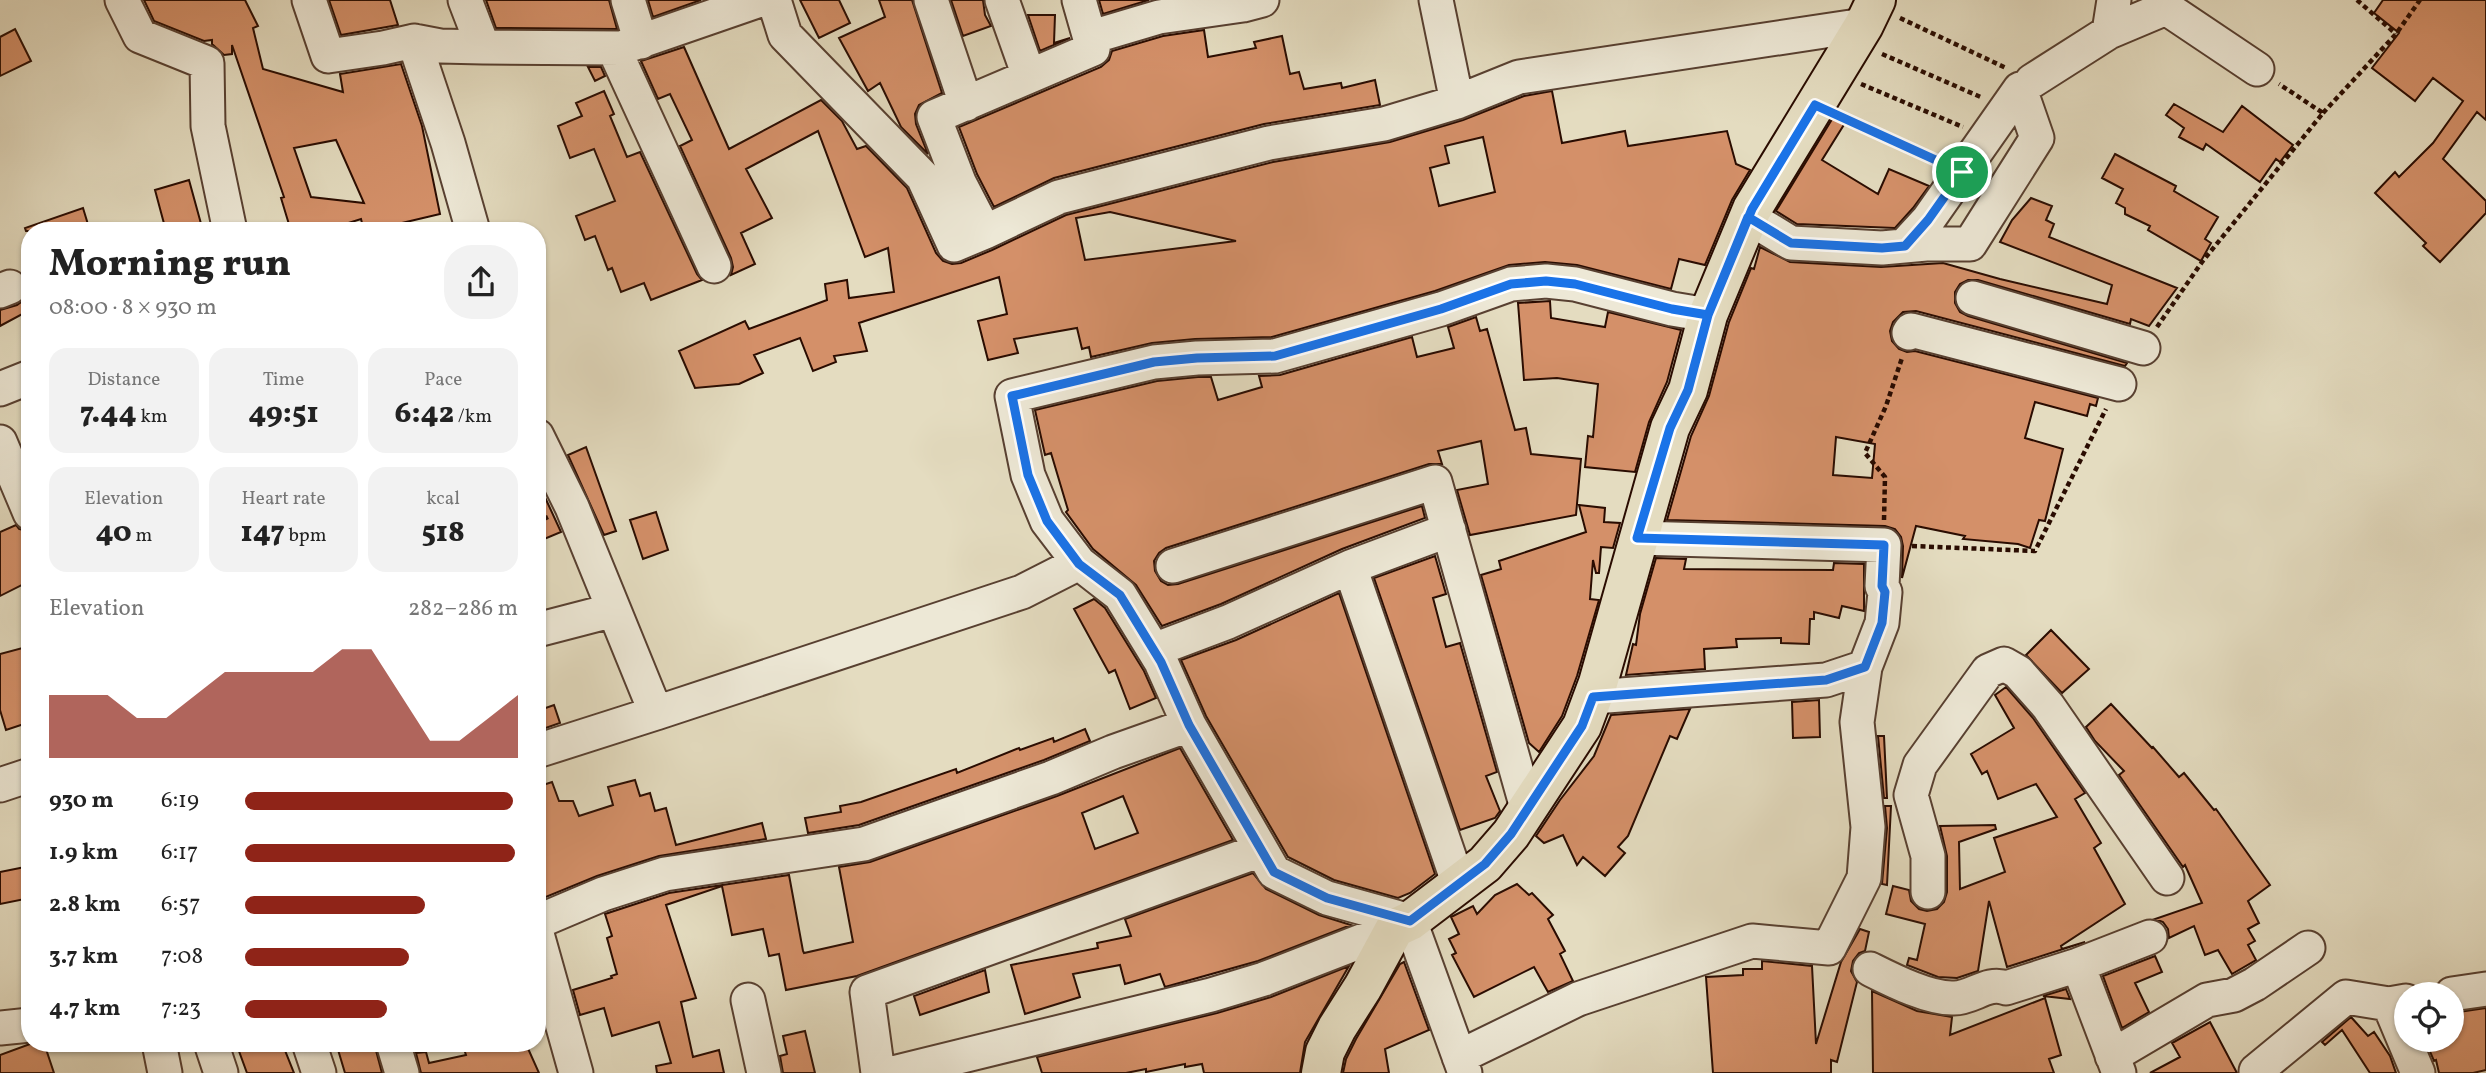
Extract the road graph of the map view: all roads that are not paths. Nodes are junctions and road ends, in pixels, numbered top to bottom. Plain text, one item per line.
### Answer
1 (122, 0) edge
2 (309, 0) edge
3 (465, 0) edge
4 (628, 0) edge
5 (760, 0) edge
6 (774, 0) edge
7 (931, 0) edge
8 (1002, 0) edge
9 (1079, 0) edge
10 (1262, 0) edge
11 (1436, 0) edge
12 (1227, 4) edge
13 (2111, 16) edge
14 (1860, 29) edge
15 (414, 41) junction
16 (628, 46) junction
17 (483, 47) junction
18 (1094, 49) junction
19 (2257, 69) dead end
20 (1029, 76) junction
21 (2032, 81) road end
22 (1457, 102) junction
23 (966, 104) junction
24 (1748, 217) junction
25 (228, 222) edge
26 (471, 222) edge
27 (985, 232) junction
28 (1905, 246) junction
29 (714, 266) dead end
30 (1973, 298) dead end
31 (1708, 315) junction
32 (1909, 334) road end
33 (2143, 348) dead end
34 (21, 381) edge
35 (2119, 384) dead end
36 (0, 389) edge
37 (0, 442) edge
38 (546, 455) edge
39 (21, 492) edge
40 (1449, 530) junction
41 (1637, 538) junction
42 (1079, 564) junction
43 (1173, 566) dead end
44 (1350, 567) junction
45 (614, 610) junction
46 (546, 628) edge
47 (1154, 650) junction
48 (1865, 667) junction
49 (1593, 697) junction
50 (656, 713) junction
51 (1189, 725) junction
52 (546, 748) edge
53 (1527, 808) junction
54 (1261, 850) junction
55 (2167, 878) dead end
56 (1459, 885) junction
57 (1928, 892) dead end
58 (546, 918) edge
59 (1402, 925) junction
60 (2150, 937) dead end
61 (2308, 948) dead end
62 (546, 965) edge
63 (2078, 965) junction
64 (1870, 969) dead end
65 (2486, 989) edge
66 (2464, 993) edge
67 (748, 1000) dead end
68 (2394, 1002) edge
69 (21, 1026) edge
70 (0, 1028) edge
71 (161, 1052) edge
72 (214, 1052) edge
73 (312, 1052) edge
74 (396, 1052) edge
75 (2412, 1052) edge
76 (2116, 1064) edge
77 (1462, 1065) edge
78 (165, 1073) edge
79 (221, 1073) edge
80 (319, 1073) edge
81 (402, 1073) edge
82 (576, 1073) edge
83 (764, 1073) edge
84 (878, 1073) edge
85 (893, 1073) edge
86 (1321, 1073) edge
87 (2258, 1073) edge
88 (2418, 1073) edge

1 - 25 street
2 - 15 street
3 - 17 street
4 - 16 street
5 - 16 street
6 - 27 street
7 - 23 street
8 - 20 street
9 - 18 street
10 - 12 street
11 - 22 street
12 - 18 street
13 - 19 street
13 - 21 street
14 - 22 street
14 - 24 main road
15 - 17 street
15 - 26 street
16 - 17 street
16 - 29 street
18 - 20 street
20 - 23 street
22 - 27 street
23 - 27 street
24 - 28 street
24 - 31 main road
28 - 28 street
30 - 33 street
31 - 41 main road
31 - 42 street
32 - 35 street
34 - 36 street
37 - 39 street
38 - 45 street
40 - 43 street
40 - 44 street
40 - 53 street
41 - 48 street
41 - 49 main road
42 - 47 street
42 - 50 street
44 - 47 street
44 - 56 street
45 - 46 street
45 - 50 street
47 - 51 street
48 - 49 street
48 - 77 street
49 - 53 main road
50 - 52 street
51 - 54 street
51 - 58 street
53 - 56 main road
54 - 59 street
54 - 84 street
55 - 57 street
56 - 59 main road
59 - 77 street
59 - 85 street
59 - 86 main road
60 - 63 street
61 - 76 street
62 - 82 street
63 - 64 street
63 - 76 street
65 - 66 street
67 - 83 street
68 - 87 street
69 - 70 street
71 - 78 street
72 - 79 street
73 - 80 street
74 - 81 street
75 - 88 street

